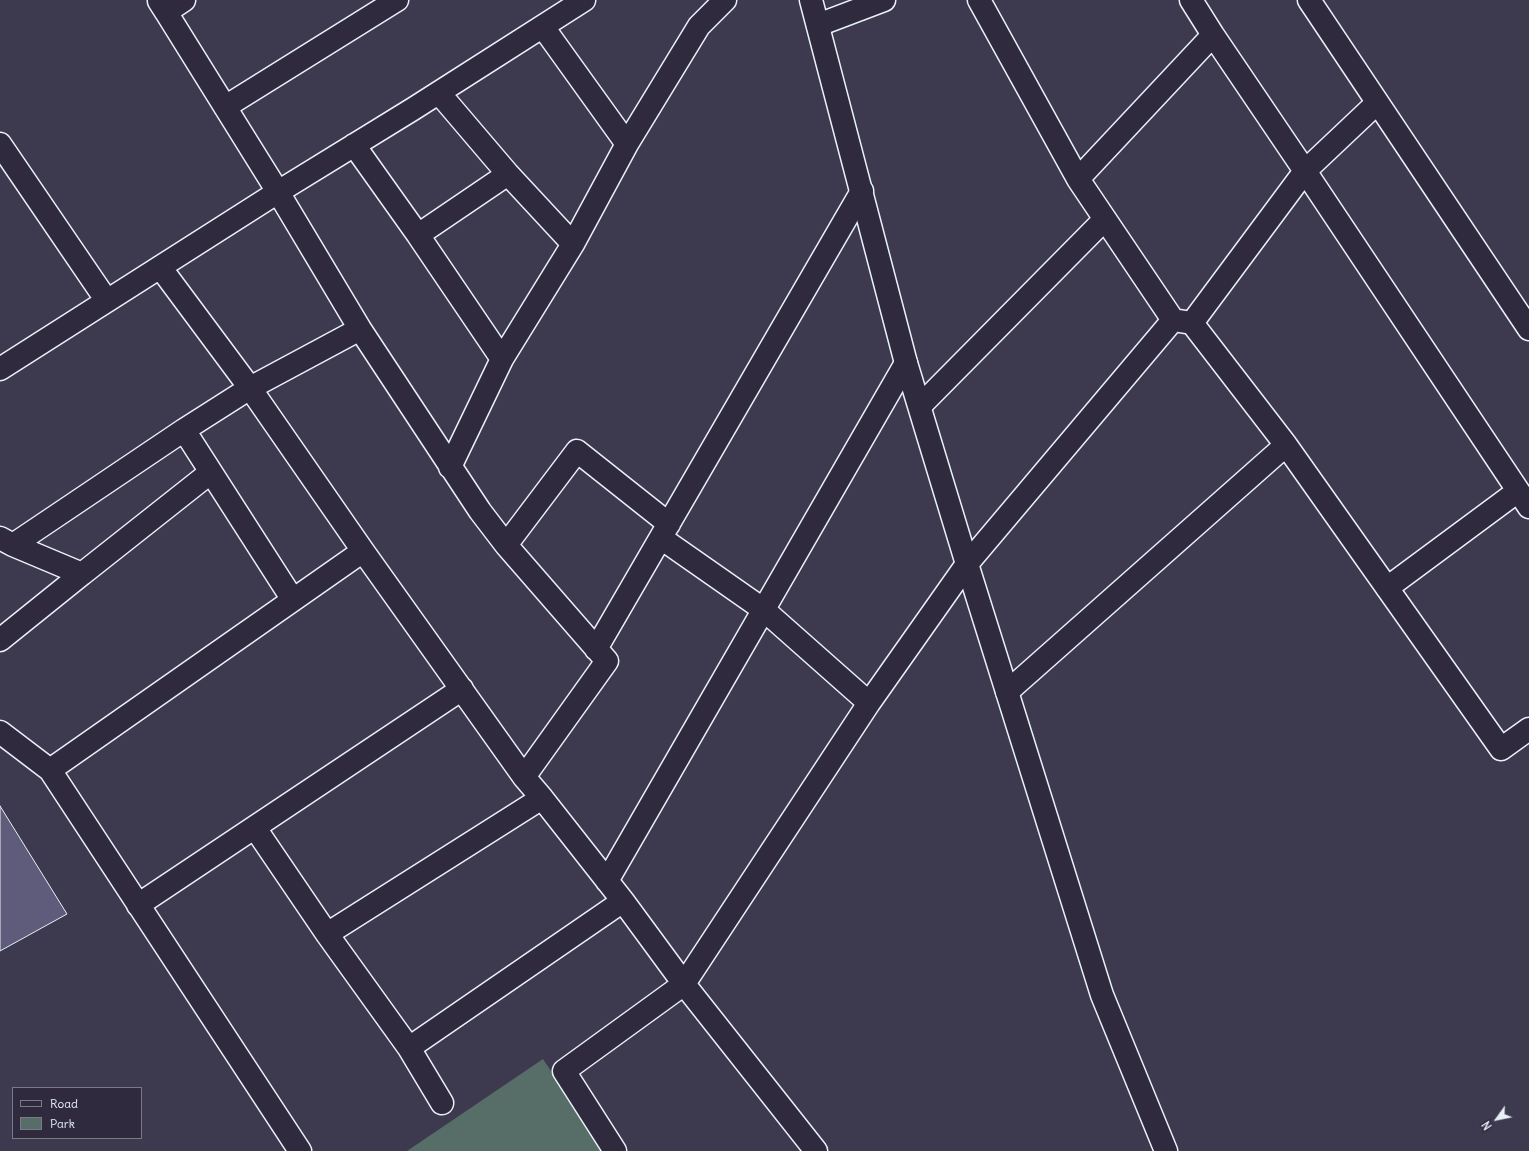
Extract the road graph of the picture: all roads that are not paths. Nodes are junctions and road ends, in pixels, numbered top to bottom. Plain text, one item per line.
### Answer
1 (397, 0) edge
2 (584, 0) edge
3 (725, 0) edge
4 (811, 0) edge
5 (884, 0) edge
6 (978, 0) edge
7 (1190, 0) edge
8 (1309, 0) edge
9 (169, 4) edge
10 (818, 25) junction
11 (543, 27) junction
12 (1213, 36) junction
13 (439, 93) junction
14 (1378, 103) junction
15 (225, 107) junction
16 (0, 144) edge
17 (627, 144) junction
18 (354, 145) junction
19 (1305, 171) junction
20 (508, 174) junction
21 (1078, 179) junction
22 (862, 191) junction
23 (278, 192) junction
24 (1104, 219) junction
25 (418, 235) junction
26 (573, 244) junction
27 (160, 267) junction
28 (107, 301) junction
29 (1183, 321) junction
30 (360, 329) junction
31 (1529, 329) edge
32 (502, 359) junction
33 (906, 363) junction
34 (0, 369) edge
35 (250, 388) junction
36 (920, 406) junction
37 (184, 430) junction
38 (1286, 445) junction
39 (450, 467) junction
40 (211, 472) junction
41 (1524, 499) edge
42 (665, 531) junction
43 (6, 541) edge
44 (506, 545) junction
45 (363, 551) junction
46 (967, 564) junction
47 (82, 574) junction
48 (1387, 588) junction
49 (293, 600) junction
50 (764, 610) junction
51 (0, 640) edge
52 (596, 649) junction
53 (462, 689) junction
54 (1007, 692) junction
55 (869, 703) junction
56 (1529, 729) edge
57 (0, 732) edge
58 (50, 770) junction
59 (524, 778) junction
60 (542, 798) junction
61 (255, 828) junction
62 (607, 881) junction
63 (623, 902) junction
64 (138, 905) junction
65 (327, 934) junction
66 (684, 984) junction
67 (408, 1048) junction
68 (442, 1103) dead end
69 (292, 1148) edge
70 (614, 1151) edge
71 (816, 1151) edge
72 (1166, 1151) edge

1 - 15 street
2 - 11 street
3 - 17 street
4 - 10 street
5 - 10 street
6 - 21 street
7 - 12 street
8 - 14 street
9 - 15 street
10 - 22 street
11 - 13 street
11 - 17 street
12 - 19 street
12 - 21 street
13 - 18 street
13 - 20 street
14 - 19 street
14 - 31 street
15 - 23 street
16 - 28 street
17 - 26 street
18 - 23 street
18 - 25 street
19 - 29 street
19 - 41 street
20 - 25 street
20 - 26 street
21 - 24 street
22 - 33 street
22 - 42 street
23 - 27 street
23 - 30 street
24 - 29 street
24 - 36 street
25 - 32 street
26 - 32 street
27 - 28 street
27 - 35 street
28 - 34 street
29 - 38 street
29 - 46 street
30 - 35 street
30 - 39 street
32 - 39 street
33 - 36 street
33 - 50 street
35 - 37 street
35 - 45 street
36 - 46 street
37 - 40 street
37 - 43 street
38 - 48 street
38 - 54 street
39 - 44 street
40 - 47 street
40 - 49 street
41 - 48 street
42 - 44 street
42 - 50 street
42 - 52 street
43 - 47 street
44 - 52 street
45 - 49 street
45 - 53 street
46 - 54 street
46 - 55 street
47 - 51 street
48 - 56 street
49 - 58 street
50 - 55 street
50 - 62 street
52 - 59 street
53 - 59 street
53 - 61 street
54 - 72 street
55 - 66 street
57 - 58 street
58 - 64 street
59 - 60 street
60 - 62 street
60 - 65 street
61 - 64 street
61 - 65 street
62 - 63 street
63 - 66 street
63 - 67 street
64 - 69 street
65 - 67 street
66 - 70 street
66 - 71 street
67 - 68 street

